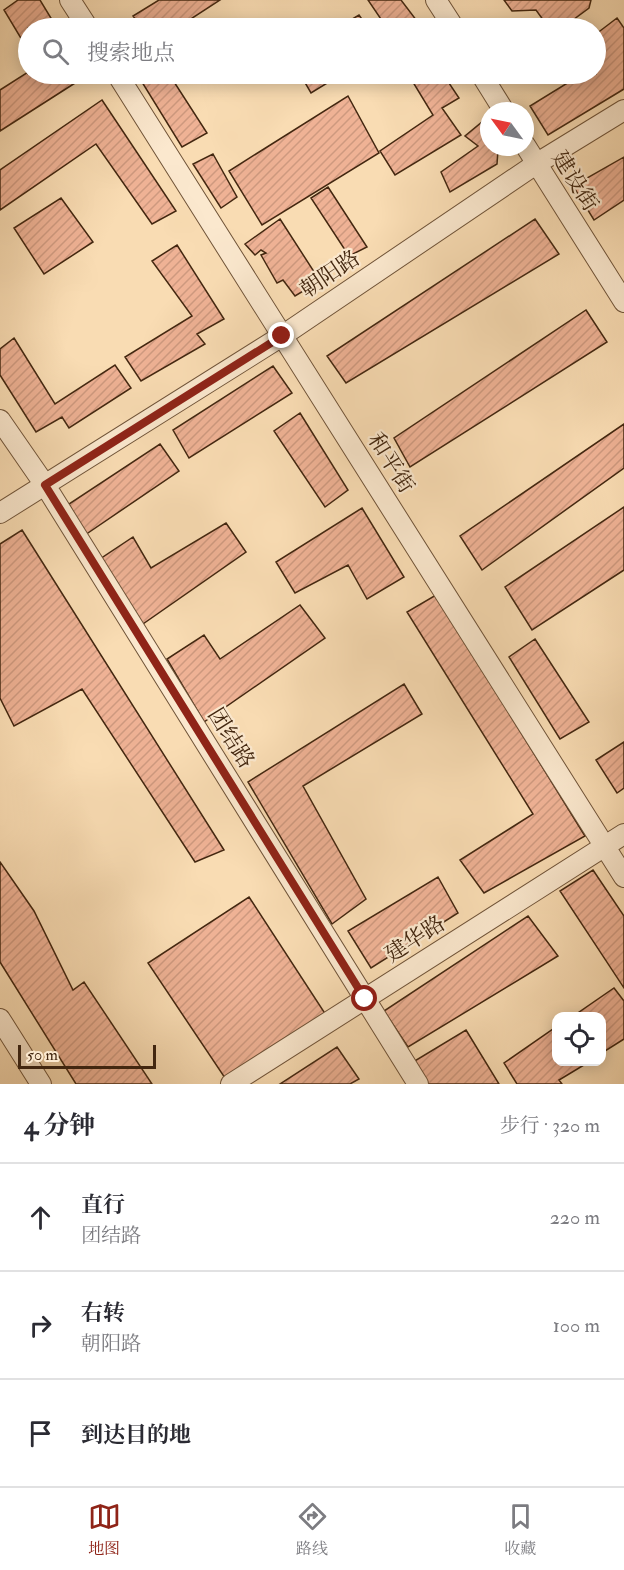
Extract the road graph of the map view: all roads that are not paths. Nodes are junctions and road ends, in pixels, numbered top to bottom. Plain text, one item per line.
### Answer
1 (70, 0) edge
2 (436, 0) edge
3 (82, 18) edge
4 (448, 18) edge
5 (123, 84) edge
6 (487, 84) edge
7 (498, 102) edge
8 (624, 110) edge
9 (531, 156) edge
10 (536, 164) junction
11 (624, 302) edge
12 (282, 336) junction
13 (0, 420) edge
14 (45, 485) junction
15 (0, 513) edge
16 (624, 834) edge
17 (605, 846) junction
18 (624, 877) edge
19 (365, 999) junction
20 (0, 1019) edge
21 (41, 1084) edge
22 (231, 1084) edge
23 (418, 1084) edge

1 - 3 street
2 - 4 street
5 - 12 street, 和平街
6 - 7 street
8 - 10 street, 朝阳路
9 - 10 street, 建设街
10 - 11 street, 建设街
10 - 12 street, 朝阳路
12 - 14 street, 朝阳路
12 - 17 street, 和平街
13 - 14 street, 团结路
14 - 15 street, 朝阳路
14 - 19 street, 团结路
16 - 17 street, 建华路
17 - 18 street, 和平街
17 - 19 street, 建华路
19 - 22 street, 建华路
19 - 23 street, 团结路
20 - 21 street

